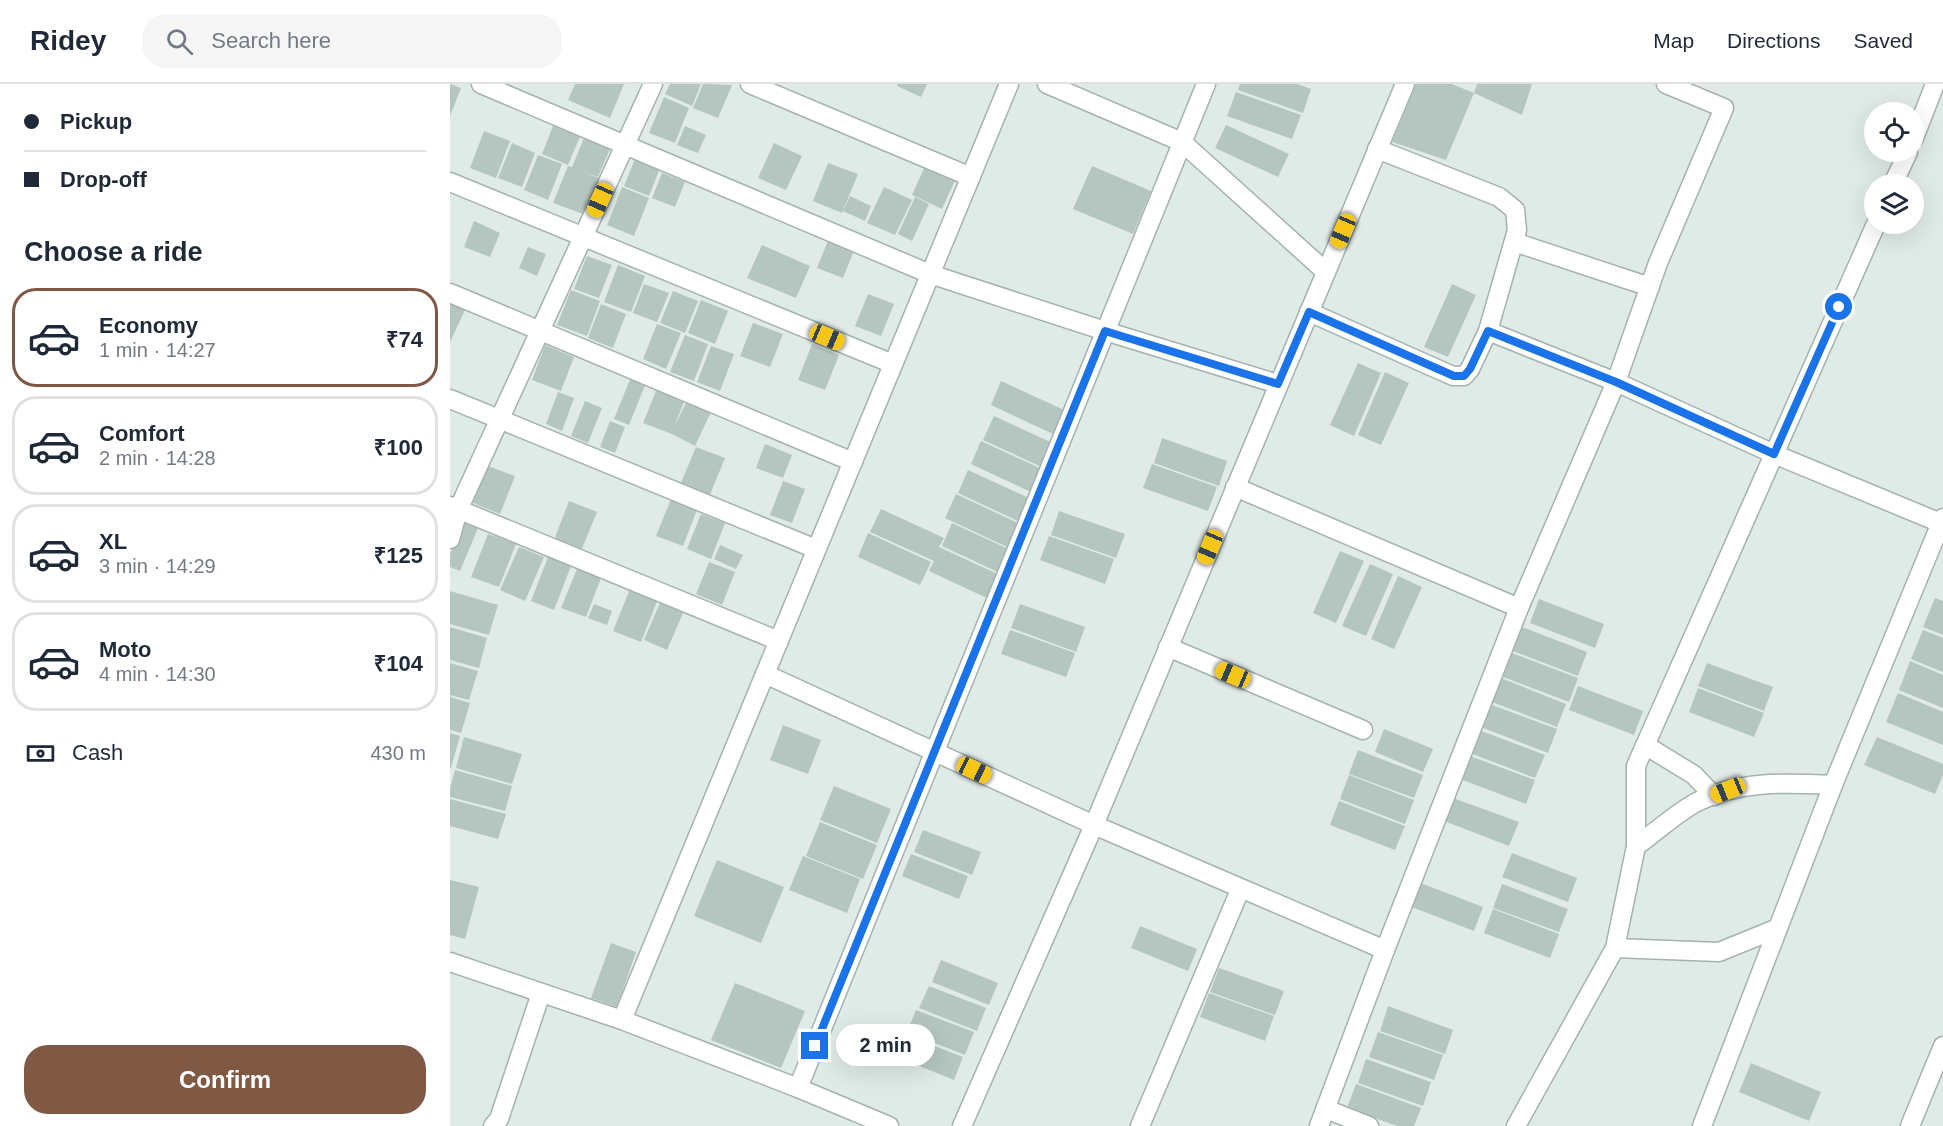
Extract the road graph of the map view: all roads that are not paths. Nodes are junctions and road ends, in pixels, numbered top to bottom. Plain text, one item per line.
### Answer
1 (481, 84) edge
2 (653, 84) edge
3 (750, 84) edge
4 (1009, 84) edge
5 (1206, 84) edge
6 (1405, 84) edge
7 (1666, 84) edge
8 (1935, 84) edge
9 (1053, 85) edge
10 (1924, 112) edge
11 (1182, 142) junction
12 (625, 146) junction
13 (1377, 149) junction
14 (971, 177) junction
15 (450, 182) edge
16 (1872, 234) edge
17 (584, 236) junction
18 (1514, 242) junction
19 (1326, 272) junction
20 (930, 274) junction
21 (1650, 287) junction
22 (450, 293) edge
23 (1309, 312) junction
24 (541, 330) junction
25 (1105, 331) junction
26 (1488, 331) junction
27 (893, 364) junction
28 (1616, 382) junction
29 (1278, 384) junction
30 (450, 399) edge
31 (500, 419) junction
32 (1774, 454) junction
33 (853, 462) junction
34 (1236, 487) junction
35 (454, 508) edge
36 (1942, 522) edge
37 (450, 539) edge
38 (816, 549) junction
39 (1519, 608) junction
40 (779, 641) junction
41 (1168, 647) junction
42 (765, 674) junction
43 (1363, 730) dead end
44 (1645, 745) junction
45 (935, 751) junction
46 (1833, 785) junction
47 (1714, 796) junction
48 (1094, 825) junction
49 (1636, 846) junction
50 (1240, 890) junction
51 (1778, 928) junction
52 (1615, 948) junction
53 (1385, 951) junction
54 (450, 962) edge
55 (541, 993) junction
56 (622, 1020) junction
57 (1943, 1046) edge
58 (798, 1088) junction
59 (1322, 1117) edge
60 (493, 1126) edge
61 (889, 1126) edge
62 (962, 1126) edge
63 (1140, 1126) edge
64 (1369, 1126) edge
65 (1516, 1126) edge
66 (1702, 1126) edge
67 (1910, 1126) edge

1 - 12 street
2 - 12 street
3 - 14 street
4 - 14 street
5 - 11 street
6 - 13 street
7 - 21 street
8 - 10 street
9 - 11 street
11 - 19 street
11 - 25 street
12 - 17 street
12 - 20 street
13 - 18 street
13 - 19 street
14 - 20 street
15 - 17 street
16 - 32 street
17 - 24 street
17 - 27 street
18 - 21 street
18 - 26 street
19 - 23 street
20 - 25 street
20 - 27 street
21 - 28 street
22 - 24 street
23 - 26 street
23 - 29 street
24 - 31 street
24 - 33 street
25 - 29 street
25 - 45 street
26 - 28 street
27 - 33 street
28 - 32 street
28 - 39 street
29 - 34 street
30 - 31 street
31 - 35 street
31 - 38 street
32 - 36 street
32 - 44 street
33 - 38 street
34 - 39 street
34 - 41 street
35 - 37 street
35 - 40 street
36 - 46 street
38 - 40 street
39 - 53 street
40 - 42 street
41 - 43 street
41 - 48 street
42 - 45 street
42 - 56 street
44 - 47 street
44 - 49 street
45 - 48 street
45 - 58 street
46 - 47 street
46 - 51 street
47 - 49 street
48 - 50 street
48 - 62 street
49 - 52 street
50 - 53 street
50 - 63 street
51 - 52 street
51 - 66 street
52 - 65 street
53 - 59 street
54 - 55 street
55 - 56 street
55 - 60 street
56 - 58 street
57 - 67 street
58 - 61 street
59 - 64 street

